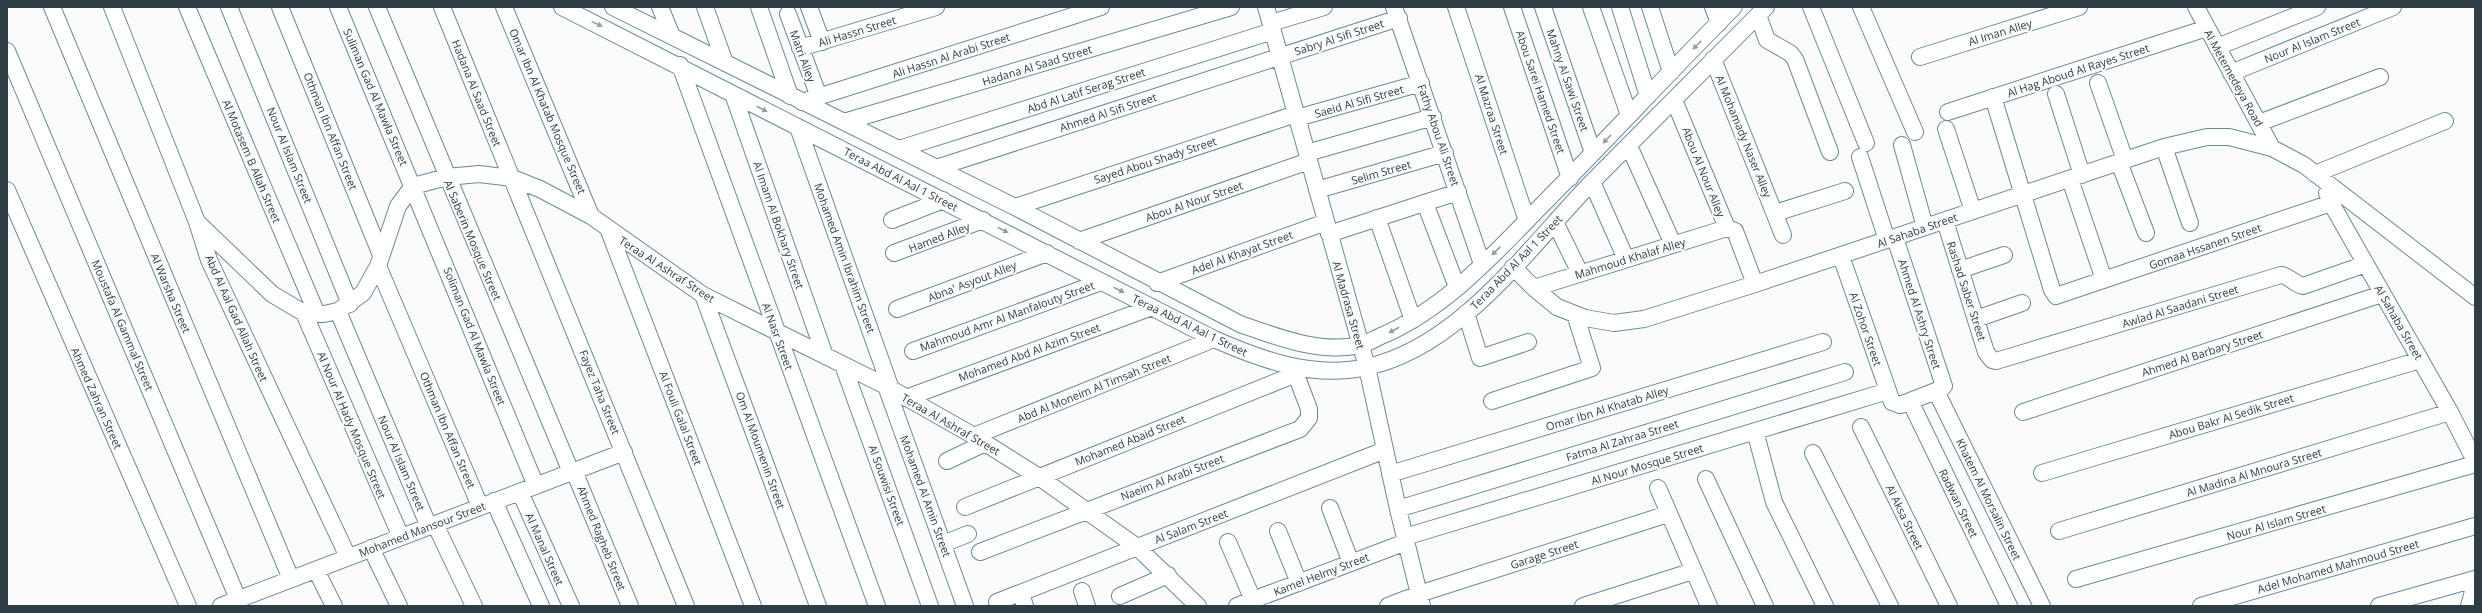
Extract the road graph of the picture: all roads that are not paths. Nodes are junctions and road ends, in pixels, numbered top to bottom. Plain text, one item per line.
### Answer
1 (52, 7) edge
2 (112, 7) edge
3 (187, 7) edge
4 (229, 7) edge
5 (280, 7) edge
6 (338, 7) edge
7 (377, 7) edge
8 (442, 7) edge
9 (504, 7) edge
10 (562, 7) edge
11 (613, 7) edge
12 (660, 7) edge
13 (705, 7) edge
14 (759, 7) edge
15 (809, 7) edge
16 (936, 7) edge
17 (1101, 7) edge
18 (1231, 7) edge
19 (1266, 7) edge
20 (1324, 7) edge
21 (1456, 7) edge
22 (1512, 7) edge
23 (1543, 7) edge
24 (1591, 7) edge
25 (1620, 7) edge
26 (1650, 7) edge
27 (1713, 7) edge
28 (1734, 7) edge
29 (1811, 7) edge
30 (1861, 7) edge
31 (2079, 7) edge
32 (2196, 7) edge
33 (2317, 7) edge
34 (2393, 7) edge
35 (628, 11) edge
36 (1762, 11) edge
37 (1396, 12) edge
38 (788, 14) dead end
39 (1719, 23) junction
40 (1272, 27) junction
41 (2207, 28) junction
42 (672, 36) junction
43 (822, 42) junction
44 (2217, 47) junction
45 (800, 48) junction
46 (7, 51) edge
47 (710, 56) junction
48 (1280, 57) junction
49 (1920, 57) dead end
50 (1713, 59) junction
51 (725, 63) junction
52 (680, 65) junction
53 (1671, 72) junction
54 (2231, 72) junction
55 (700, 76) junction
56 (2380, 77) dead end
57 (1421, 83) junction
58 (2098, 83) dead end
59 (733, 94) junction
60 (2056, 94) dead end
61 (1648, 96) junction
62 (819, 97) junction
63 (1994, 97) junction
64 (796, 99) junction
65 (1674, 100) junction
66 (1948, 112) dead end
67 (1296, 116) junction
68 (1629, 116) junction
69 (1433, 117) junction
70 (2445, 121) dead end
71 (844, 122) junction
72 (2259, 123) junction
73 (798, 127) junction
74 (1946, 129) dead end
75 (1915, 132) dead end
76 (1629, 146) junction
77 (1902, 146) dead end
78 (2164, 147) junction
79 (2272, 148) junction
80 (899, 149) junction
81 (1830, 152) dead end
82 (1445, 153) junction
83 (1593, 153) junction
84 (1308, 157) junction
85 (2122, 161) junction
86 (936, 168) junction
87 (447, 177) junction
88 (2076, 177) junction
89 (512, 178) junction
90 (1570, 178) junction
91 (2321, 178) junction
92 (1592, 182) junction
93 (413, 186) junction
94 (7, 190) edge
95 (1317, 190) junction
96 (1845, 191) dead end
97 (1458, 192) junction
98 (2022, 195) junction
99 (943, 200) junction
100 (1425, 203) junction
101 (2331, 203) junction
102 (1015, 206) junction
103 (1973, 211) junction
104 (1775, 213) junction
105 (591, 216) junction
106 (1377, 218) junction
107 (892, 220) dead end
108 (983, 220) junction
109 (1527, 220) junction
110 (1945, 221) junction
111 (197, 222) junction
112 (1555, 222) junction
113 (2190, 223) dead end
114 (1925, 227) junction
115 (1327, 228) junction
116 (1726, 228) junction
117 (609, 231) junction
118 (2146, 233) dead end
119 (1783, 235) dead end
120 (1510, 238) junction
121 (1891, 239) junction
122 (1079, 241) junction
123 (1673, 244) junction
124 (1527, 252) junction
125 (894, 253) dead end
126 (1047, 253) junction
127 (2004, 255) dead end
128 (1841, 256) junction
129 (1626, 259) junction
130 (380, 261) junction
131 (1482, 264) junction
132 (2366, 264) junction
133 (1513, 267) junction
134 (1960, 270) junction
135 (1580, 273) junction
136 (2104, 280) junction
137 (1101, 282) junction
138 (1157, 283) junction
139 (1755, 284) junction
140 (1457, 287) junction
141 (1534, 288) junction
142 (2382, 294) junction
143 (703, 295) junction
144 (2475, 297) edge
145 (2022, 303) dead end
146 (344, 307) junction
147 (1152, 307) junction
148 (897, 309) dead end
149 (1466, 313) junction
150 (310, 314) junction
151 (1575, 314) junction
152 (1976, 319) junction
153 (1413, 320) junction
154 (776, 331) junction
155 (1214, 339) junction
156 (1528, 342) dead end
157 (1823, 342) dead end
158 (1361, 345) junction
159 (913, 351) dead end
160 (825, 356) junction
161 (1992, 360) joint
162 (2420, 360) junction
163 (843, 365) junction
164 (1367, 367) junction
165 (1294, 370) junction
166 (1846, 372) dead end
167 (889, 387) junction
168 (1939, 390) junction
169 (1890, 396) junction
170 (906, 398) junction
171 (1910, 401) junction
172 (1492, 402) dead end
173 (2022, 412) dead end
174 (2450, 412) junction
175 (1861, 427) dead end
176 (1755, 432) junction
177 (979, 440) junction
178 (1385, 450) junction
179 (624, 452) junction
180 (1813, 453) dead end
181 (948, 461) dead end
182 (2475, 463) edge
183 (573, 471) junction
184 (2042, 473) dead end
185 (1390, 474) junction
186 (1039, 477) junction
187 (1706, 479) dead end
188 (536, 486) junction
189 (1658, 488) dead end
190 (520, 492) junction
191 (487, 504) junction
192 (965, 507) dead end
193 (1330, 508) dead end
194 (1398, 509) junction
195 (1085, 510) junction
196 (1668, 514) junction
197 (432, 525) junction
198 (2475, 526) edge
199 (1278, 531) dead end
200 (2059, 531) dead end
201 (968, 534) dead end
202 (401, 537) junction
203 (1405, 540) junction
204 (1228, 542) dead end
205 (943, 544) junction
206 (1137, 547) junction
207 (371, 548) junction
208 (980, 552) dead end
209 (348, 557) junction
210 (1351, 563) junction
211 (316, 570) junction
212 (1693, 571) junction
213 (1168, 575) junction
214 (291, 579) junction
215 (2475, 579) edge
216 (2076, 580) dead end
217 (1299, 583) junction
218 (2475, 584) edge
219 (1120, 596) dead end
220 (238, 599) junction
221 (1023, 599) edge
222 (1253, 600) junction
223 (1421, 600) edge
224 (997, 602) dead end
225 (188, 606) edge
226 (221, 606) edge
227 (334, 606) edge
228 (399, 606) edge
229 (474, 606) edge
230 (541, 606) edge
231 (571, 606) edge
232 (630, 606) edge
233 (686, 606) edge
234 (753, 606) edge
235 (818, 606) edge
236 (877, 606) edge
237 (930, 606) edge
238 (965, 606) edge
239 (1198, 606) edge
240 (1237, 606) edge
241 (1388, 606) edge
242 (1583, 606) edge
243 (1709, 606) edge
244 (1765, 606) edge
245 (1825, 606) edge
246 (1890, 606) edge
247 (1949, 606) edge
248 (2009, 606) edge
249 (2042, 606) edge
250 (2201, 606) edge
251 (2380, 606) edge
252 (2468, 606) edge

1 - 214 street, Al Warsha Street
2 - 111 street, Abd Al Aal Gad Allah Street
3 - 150 street, Al Motasem B Allah Street
4 - 146 street, Nour Al Islam Street
5 - 130 street, Othman Ibn Affan Street
6 - 93 street, Suliman Gad Al Mawla Street
7 - 87 street, Al Saberin Mosque Street
8 - 89 street, Hadana Al Saad Street
9 - 105 street, Omar Ibn Al Khatab Mosque Street
10 -> 52 street, Teraa Abd Al Aal 1 Street
11 - 35 street, Teraa Abd Al Aal 1 Street
12 - 42 street
13 - 51 street
14 - 64 street
15 - 43 street
16 - 43 street, Ali Hassn Street
17 - 62 street, Ali Hassn Al Arabi Street
18 - 71 street, Hadana Al Saad Street
19 - 40 street, Al Madrasa Street
20 - 40 street, Abd Al Latif Serag Street
21 - 109 street, Al Mazraa Street
22 - 90 street, Abou Sarei Hamed Street
23 - 83 street, Mahny Al Sawi Street
24 - 68 street
25 - 61 street
26 - 53 street
27 - 39 street
28 - 39 street, Teraa Abd Al Aal 1 Street
29 - 121 street, Ahmed Al Ashry Street
30 - 75 street
31 - 49 street, Al Iman Alley
32 - 41 street, Al Metemedeya Road
33 - 44 street
34 - 54 street, Nour Al Islam Street
35 - 42 street, Teraa Abd Al Aal 1 Street
36 - 50 street, Teraa Abd Al Aal 1 Street
36 - 81 street
37 - 48 street, Sabry Al Sifi Street
37 - 57 street, Fathy Abou Ali Street
38 - 45 street, Matri Alley
39 -> 53 street, Teraa Abd Al Aal 1 Street
40 - 48 street, Al Madrasa Street
40 - 80 street, Abd Al Latif Serag Street
41 - 44 street, Al Metemedeya Road
41 - 63 street, Al Hag Aboud Al Rayes Street
42 - 47 street, Teraa Abd Al Aal 1 Street
43 - 45 street, Ali Hassn Street
44 - 54 street, Al Metemedeya Road
45 - 62 street, Matri Alley
46 - 220 street, Moustafa Al Gammal Street
47 - 51 street, Teraa Abd Al Aal 1 Street
47 - 55 street
48 - 67 street, Al Madrasa Street
48 - 86 street, Ahmed Al Sifi Street
50 - 65 street, Teraa Abd Al Aal 1 Street
50 - 104 street, Al Mohamady Naser Alley
51 - 64 street, Teraa Abd Al Aal 1 Street
52 - 55 street, Teraa Abd Al Aal 1 Street
52 - 154 street, Al Nasr Street
53 - 61 street, Teraa Abd Al Aal 1 Street
54 - 72 street, Al Metemedeya Road
55 - 59 street, Teraa Abd Al Aal 1 Street
56 - 72 street
57 - 67 street, Saeid Al Sifi Street
57 - 69 street, Fathy Abou Ali Street
58 - 85 street
59 -> 73 street, Teraa Abd Al Aal 1 Street
59 - 160 street, Al Imam Al Bokhary Street
60 - 88 street
61 - 68 street, Teraa Abd Al Aal 1 Street
62 - 64 street, Ali Hassn Al Arabi Street
63 - 66 street, Al Hag Aboud Al Rayes Street
63 - 98 street
64 - 71 street, Teraa Abd Al Aal 1 Street
65 - 76 street, Teraa Abd Al Aal 1 Street
65 - 116 street, Abou Al Nour Alley
67 - 84 street, Al Madrasa Street
67 - 102 street, Sayed Abou Shady Street
68 -> 83 street, Teraa Abd Al Aal 1 Street
69 - 82 street, Fathy Abou Ali Street
69 - 84 street
70 - 91 street
71 - 80 street, Teraa Abd Al Aal 1 Street
72 - 79 street, Al Metemedeya Road
73 - 99 street, Teraa Abd Al Aal 1 Street
73 - 167 street, Mohamed Amin Ibrahim Street
74 - 103 street
76 - 92 street, Teraa Abd Al Aal 1 Street
76 - 123 street
77 - 114 street
78 - 79 street, Al Sahaba Street
78 - 85 street, Al Sahaba Street
78 - 113 street
79 - 91 street, Al Sahaba Street
80 - 86 street, Teraa Abd Al Aal 1 Street
82 - 95 street, Selim Street
82 - 97 street, Fathy Abou Ali Street
83 - 90 street, Teraa Abd Al Aal 1 Street
84 - 95 street, Al Madrasa Street
84 - 122 street, Abou Al Nour Street
85 - 88 street, Al Sahaba Street
85 - 118 street
86 - 102 street, Teraa Abd Al Aal 1 Street
87 - 89 street, Teraa Al Ashraf Street
87 - 93 street, Teraa Al Ashraf Street
87 - 183 street, Al Saberin Mosque Street
88 - 98 street, Al Sahaba Street
88 - 136 street
89 - 105 street, Teraa Al Ashraf Street
89 - 179 street, Fayez Taha Street
90 - 109 street, Teraa Abd Al Aal 1 Street
91 - 101 street, Al Sahaba Street
91 - 144 street, Al Sahaba Street
92 - 112 street, Teraa Abd Al Aal 1 Street
92 - 129 street
93 - 130 street
93 - 188 street, Soliman Gad Al Mawla Street
94 - 225 street, Ahmed Zahran Street
95 - 115 street, Al Madrasa Street
96 - 104 street
97 - 100 street, Adel Al Khayat Street
97 - 131 street, Fathy Abou Ali Street
98 - 103 street, Al Sahaba Street
98 - 136 street, Gomaa Hssanen Street
99 - 107 street
99 - 108 street, Teraa Abd Al Aal 1 Street
100 - 106 street, Adel Al Khayat Street
100 - 140 street
101 - 132 street, Al Sahaba Street
101 - 136 street, Gomaa Hssanen Street
102 - 122 street, Teraa Abd Al Aal 1 Street
103 - 110 street, Al Sahaba Street
104 - 119 street, Al Mohamady Naser Alley
105 - 117 street, Teraa Al Ashraf Street
106 - 115 street, Adel Al Khayat Street
106 - 153 street
108 - 125 street, Hamed Alley
108 -> 126 street, Teraa Abd Al Aal 1 Street
109 - 120 street, Teraa Abd Al Aal 1 Street
110 - 114 street, Al Sahaba Street
110 - 134 street, Rashad Saber Street
111 - 150 street
111 - 209 street, Abd Al Aal Gad Allah Street
112 - 124 street, Teraa Abd Al Aal 1 Street
112 - 135 street
114 - 121 street, Al Sahaba Street
115 - 138 street, Adel Al Khayat Street
115 - 158 street, Al Madrasa Street
116 - 123 street, Mahmoud Khalaf Alley
116 - 139 street, Abou Al Nour Alley
117 - 143 street, Teraa Al Ashraf Street
117 - 234 street, Al Fouli Galal Street
120 - 124 street
120 -> 131 street, Teraa Abd Al Aal 1 Street
121 - 128 street, Al Sahaba Street
121 - 168 street, Ahmed Al Ashry Street
122 - 138 street, Teraa Abd Al Aal 1 Street
123 - 129 street, Mahmoud Khalaf Alley
124 - 133 street, Teraa Abd Al Aal 1 Street
126 - 137 street, Teraa Abd Al Aal 1 Street
126 - 148 street, Abna' Asyout Alley
127 - 134 street
128 - 139 street, Al Sahaba Street
128 - 169 street, Al Zohor Street
129 - 135 street, Mahmoud Khalaf Alley
130 - 146 street
130 - 191 street, Othman Ibn Affan Street
131 - 140 street, Teraa Abd Al Aal 1 Street
132 - 142 street, Al Sahaba Street
132 - 161 street, Awlad Al Saadani Street
133 - 141 street, Al Sahaba Street
133 - 149 street, Teraa Abd Al Aal 1 Street
134 - 152 street, Rashad Saber Street
135 - 141 street, Mahmoud Khalaf Alley
137 -> 147 street, Teraa Abd Al Aal 1 Street
137 - 159 street, Mahmoud Amr Al Manfalouty Street
138 - 158 street, Teraa Abd Al Aal 1 Street
139 - 151 street, Al Sahaba Street
140 - 153 street, Teraa Abd Al Aal 1 Street
141 - 151 street, Al Sahaba Street
142 - 162 street, Al Sahaba Street
142 - 173 street, Ahmed Al Barbary Street
143 - 154 street, Teraa Al Ashraf Street
143 - 235 street, Om Al Moumenin Street
145 - 152 street
146 - 150 street
146 - 197 street, Nour Al Islam Street
147 - 155 street, Teraa Abd Al Aal 1 Street
147 - 170 street, Mohamed Abd Al Azim Street
149 - 156 street
149 - 164 street, Teraa Abd Al Aal 1 Street
150 - 202 street, Al Nour Al Hady Mosque Street
151 - 172 street
152 - 161 street, Rashad Saber Street
153 -> 158 street, Teraa Abd Al Aal 1 Street
154 - 160 street, Teraa Al Ashraf Street
154 - 236 street, Al Nasr Street
155 - 165 street, Teraa Abd Al Aal 1 Street
155 - 177 street, Abd Al Moneim Al Timsah Street
157 - 185 street, Omar Ibn Al Khatab Alley
158 - 164 street, Al Madrasa Street
160 - 163 street, Teraa Al Ashraf Street
162 - 174 street, Al Sahaba Street
162 - 184 street, Abou Bakr Al Sedik Street
163 - 167 street, Teraa Al Ashraf Street
163 - 237 street, Al Souwisi Street
164 - 165 street, Teraa Abd Al Aal 1 Street
164 - 178 street, Al Madrasa Street
165 - 186 street, Mohamed Abaid Street
165 - 195 street, Naeim Al Arabi Street
166 - 194 street, Fatma Al Zahraa Street
167 - 170 street, Teraa Al Ashraf Street
167 - 205 street, Mohamed Al Amin Street
168 - 171 street, Al Nour Mosque Street
168 - 249 street, Khatem Al Morsalin Street
169 - 171 street, Al Nour Mosque Street
169 - 176 street, Al Nour Mosque Street
170 - 177 street, Teraa Al Ashraf Street
171 - 248 street, Radwan Street
174 - 182 street, Al Sahaba Street
174 - 200 street, Al Madina Al Mnoura Street
175 - 247 street, Al Aksa Street
176 - 203 street, Al Nour Mosque Street
176 - 245 street
177 - 181 street, Abd Al Moneim Al Timsah Street
177 - 186 street, Teraa Al Ashraf Street
178 - 185 street, Al Madrasa Street
178 - 206 street, Al Salam Street
179 - 183 street, Mohamed Mansour Street
179 - 233 street, Fayez Taha Street
180 - 246 street
182 - 216 street, Nour Al Islam Street
183 - 188 street, Mohamed Mansour Street
183 - 232 street, Ahmed Ragheb Street
185 - 194 street, Al Madrasa Street
186 - 192 street, Mohamed Abaid Street
186 - 195 street, Teraa Al Ashraf Street
187 - 244 street
188 - 190 street, Mohamed Mansour Street
189 - 196 street
190 - 191 street, Mohamed Mansour Street
190 - 231 street, Al Manal Street
191 - 197 street, Mohamed Mansour Street
191 - 230 street, Othman Ibn Affan Street
193 - 210 street
194 - 203 street, Al Madrasa Street
195 - 206 street, Teraa Al Ashraf Street
195 - 208 street, Naeim Al Arabi Street
196 - 212 street
196 - 223 street, Garage Street
197 - 202 street, Mohamed Mansour Street
197 - 229 street, Nour Al Islam Street
198 - 250 street, Adel Mohamed Mahmoud Street
199 - 217 street
201 - 205 street
202 - 207 street, Mohamed Mansour Street
203 - 210 street, Kamel Helmy Street
203 - 223 street, Al Madrasa Street
204 - 222 street
205 - 238 street, Mohamed Al Amin Street
206 - 213 street, Teraa Al Ashraf Street
206 - 221 street, Al Salam Street
207 - 209 street, Mohamed Mansour Street
207 - 228 street
209 - 211 street, Mohamed Mansour Street
210 - 217 street, Kamel Helmy Street
211 - 214 street, Mohamed Mansour Street
211 - 227 street
212 - 242 street
212 - 243 street
213 - 219 street
213 - 239 street, Teraa Al Ashraf Street
214 - 220 street, Mohamed Mansour Street
215 - 251 street
217 - 222 street, Kamel Helmy Street
218 - 252 street
220 - 226 street, Mohamed Mansour Street
221 - 224 street, Al Salam Street
222 - 240 street, Kamel Helmy Street
223 - 241 street, Garage Street

